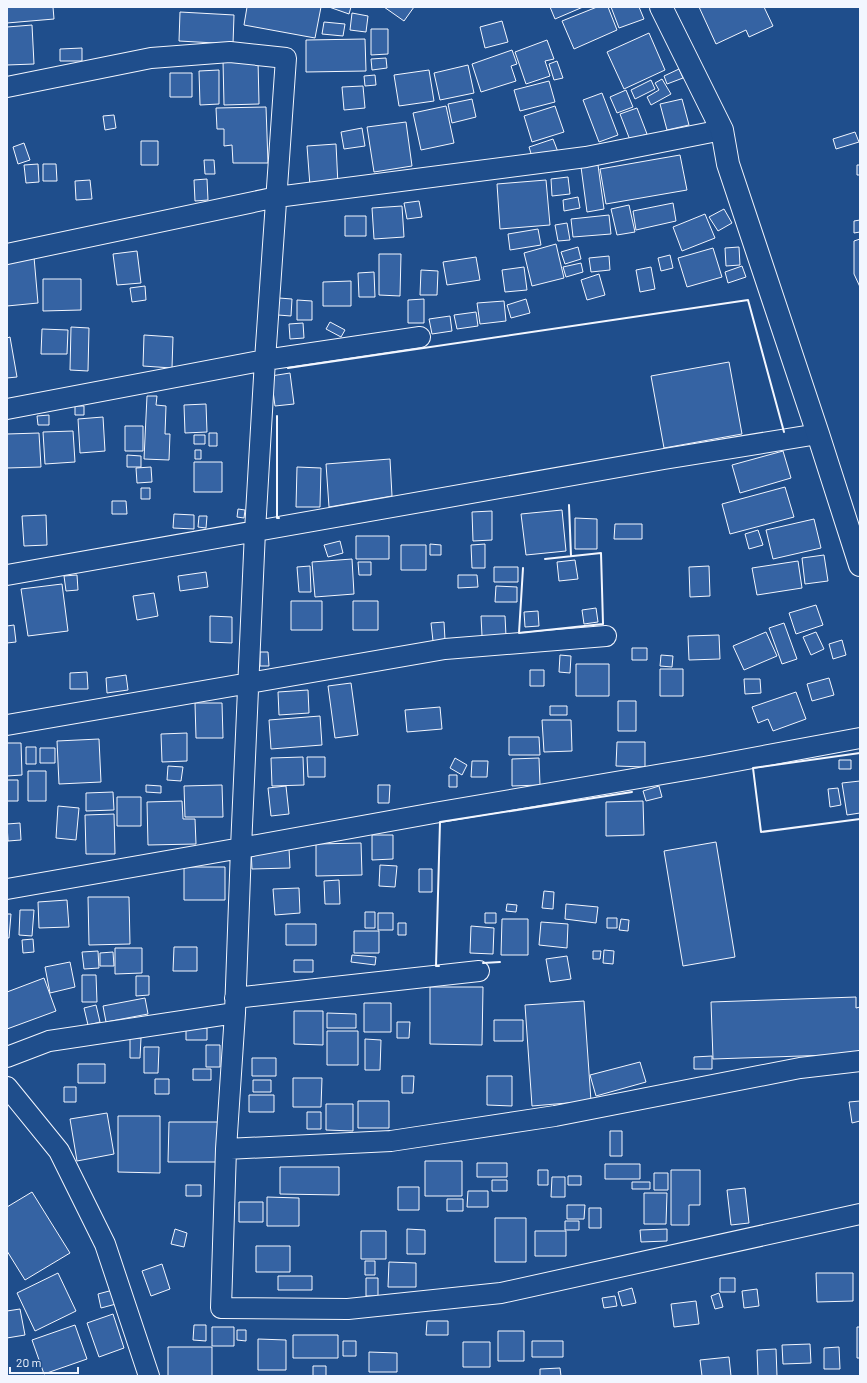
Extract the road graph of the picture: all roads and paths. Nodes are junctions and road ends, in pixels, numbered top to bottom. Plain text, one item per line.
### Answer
1 (661, 7) edge
2 (7, 87) edge
3 (722, 130) junction
4 (277, 197) junction
5 (7, 254) edge
6 (420, 337) dead end
7 (265, 360) junction
8 (7, 409) edge
9 (818, 434) junction
10 (255, 531) junction
11 (860, 565) edge
12 (7, 575) edge
13 (606, 636) dead end
14 (248, 683) junction
15 (7, 725) edge
16 (860, 738) edge
17 (241, 848) junction
18 (7, 889) edge
19 (479, 971) dead end
20 (235, 1005) junction
21 (7, 1057) edge
22 (860, 1061) edge
23 (7, 1087) edge
24 (226, 1149) junction
25 (860, 1214) edge
26 (149, 1376) edge

1 - 3 street
2 - 4 street
3 - 4 street
3 - 9 street
4 - 5 street
4 - 7 street
6 - 7 street
7 - 8 street
7 - 10 street
9 - 10 street
9 - 11 street
10 - 12 street
10 - 14 street
13 - 14 street
14 - 15 street
14 - 17 street
16 - 17 street
17 - 18 street
17 - 20 street
19 - 20 street
20 - 21 street
20 - 24 street
22 - 24 street
23 - 26 street
24 - 25 street

